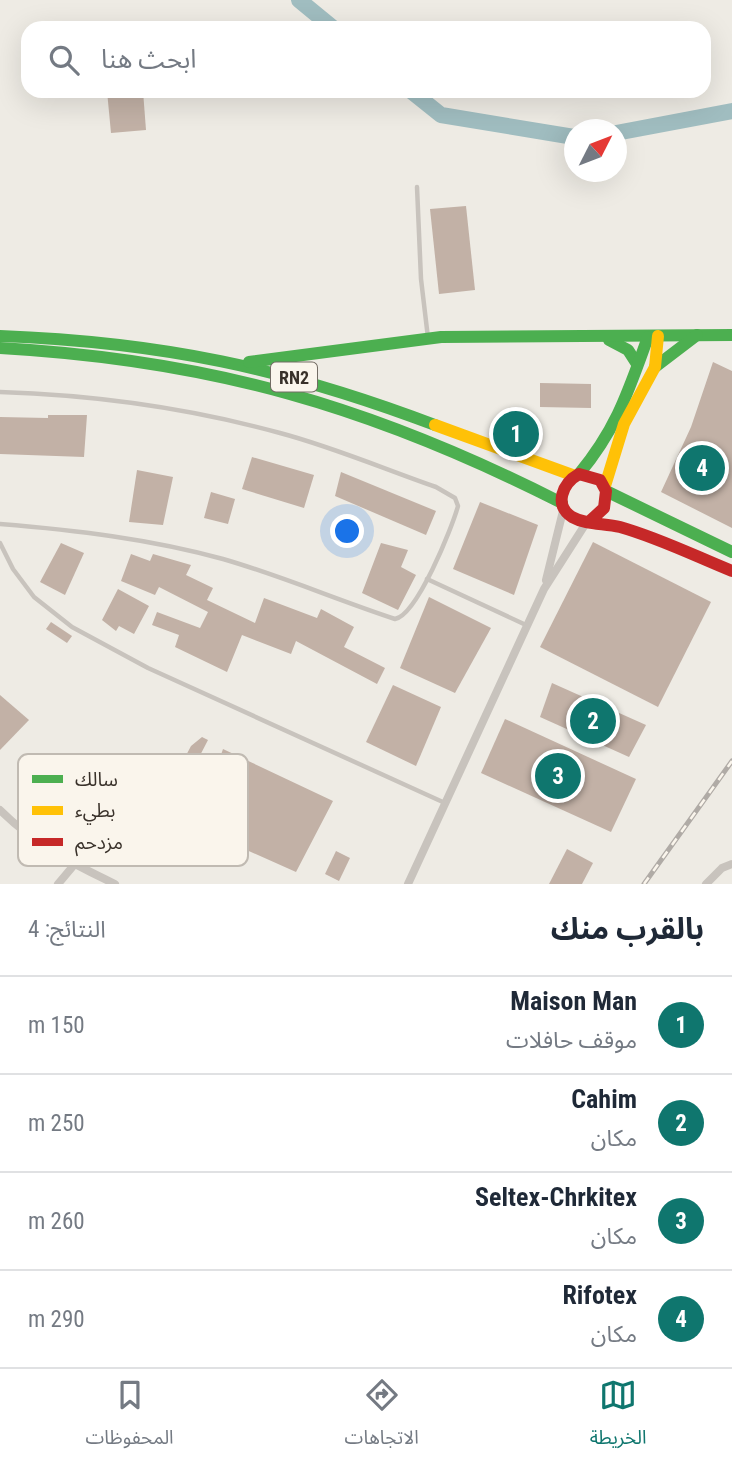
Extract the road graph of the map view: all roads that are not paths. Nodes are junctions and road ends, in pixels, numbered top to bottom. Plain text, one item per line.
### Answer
1 (417, 187) dead end
2 (697, 335) junction
3 (732, 335) edge
4 (0, 336) edge
5 (653, 337) junction
6 (428, 338) junction
7 (595, 338) junction
8 (0, 348) edge
9 (235, 362) junction
10 (637, 364) junction
11 (655, 367) junction
12 (0, 392) edge
13 (577, 475) junction
14 (605, 489) junction
15 (563, 505) junction
16 (589, 520) junction
17 (0, 524) edge
18 (0, 542) edge
19 (732, 552) edge
20 (732, 571) edge
21 (427, 579) junction
22 (544, 589) junction
23 (527, 626) junction
24 (445, 803) junction
25 (0, 810) edge
26 (18, 825) edge
27 (732, 864) edge
28 (74, 866) joint
29 (58, 884) edge
30 (115, 884) edge
31 (408, 884) edge
32 (706, 884) edge

1 - 6 lane
2 - 3 main road
2 - 5 main road
2 - 11 main road
4 - 9 main road, RN2
5 - 7 main road
5 - 10 main road
5 - 11 main road
6 - 7 main road
6 - 9 main road
7 - 10 main road
8 - 15 main road, RN2
9 - 13 main road, RN2
10 - 13 main road
11 - 14 main road
12 - 21 lane
13 - 14 main road, RN2
13 - 15 main road
14 - 16 main road
14 - 19 main road, RN2
15 - 16 main road, RN2
15 - 22 street
16 - 20 main road, RN2
16 - 22 street
17 - 21 lane
18 - 24 lane
21 - 23 lane
22 - 23 street
23 - 24 street
24 - 31 street
25 - 26 street
27 - 32 street
28 - 29 street
28 - 30 street

